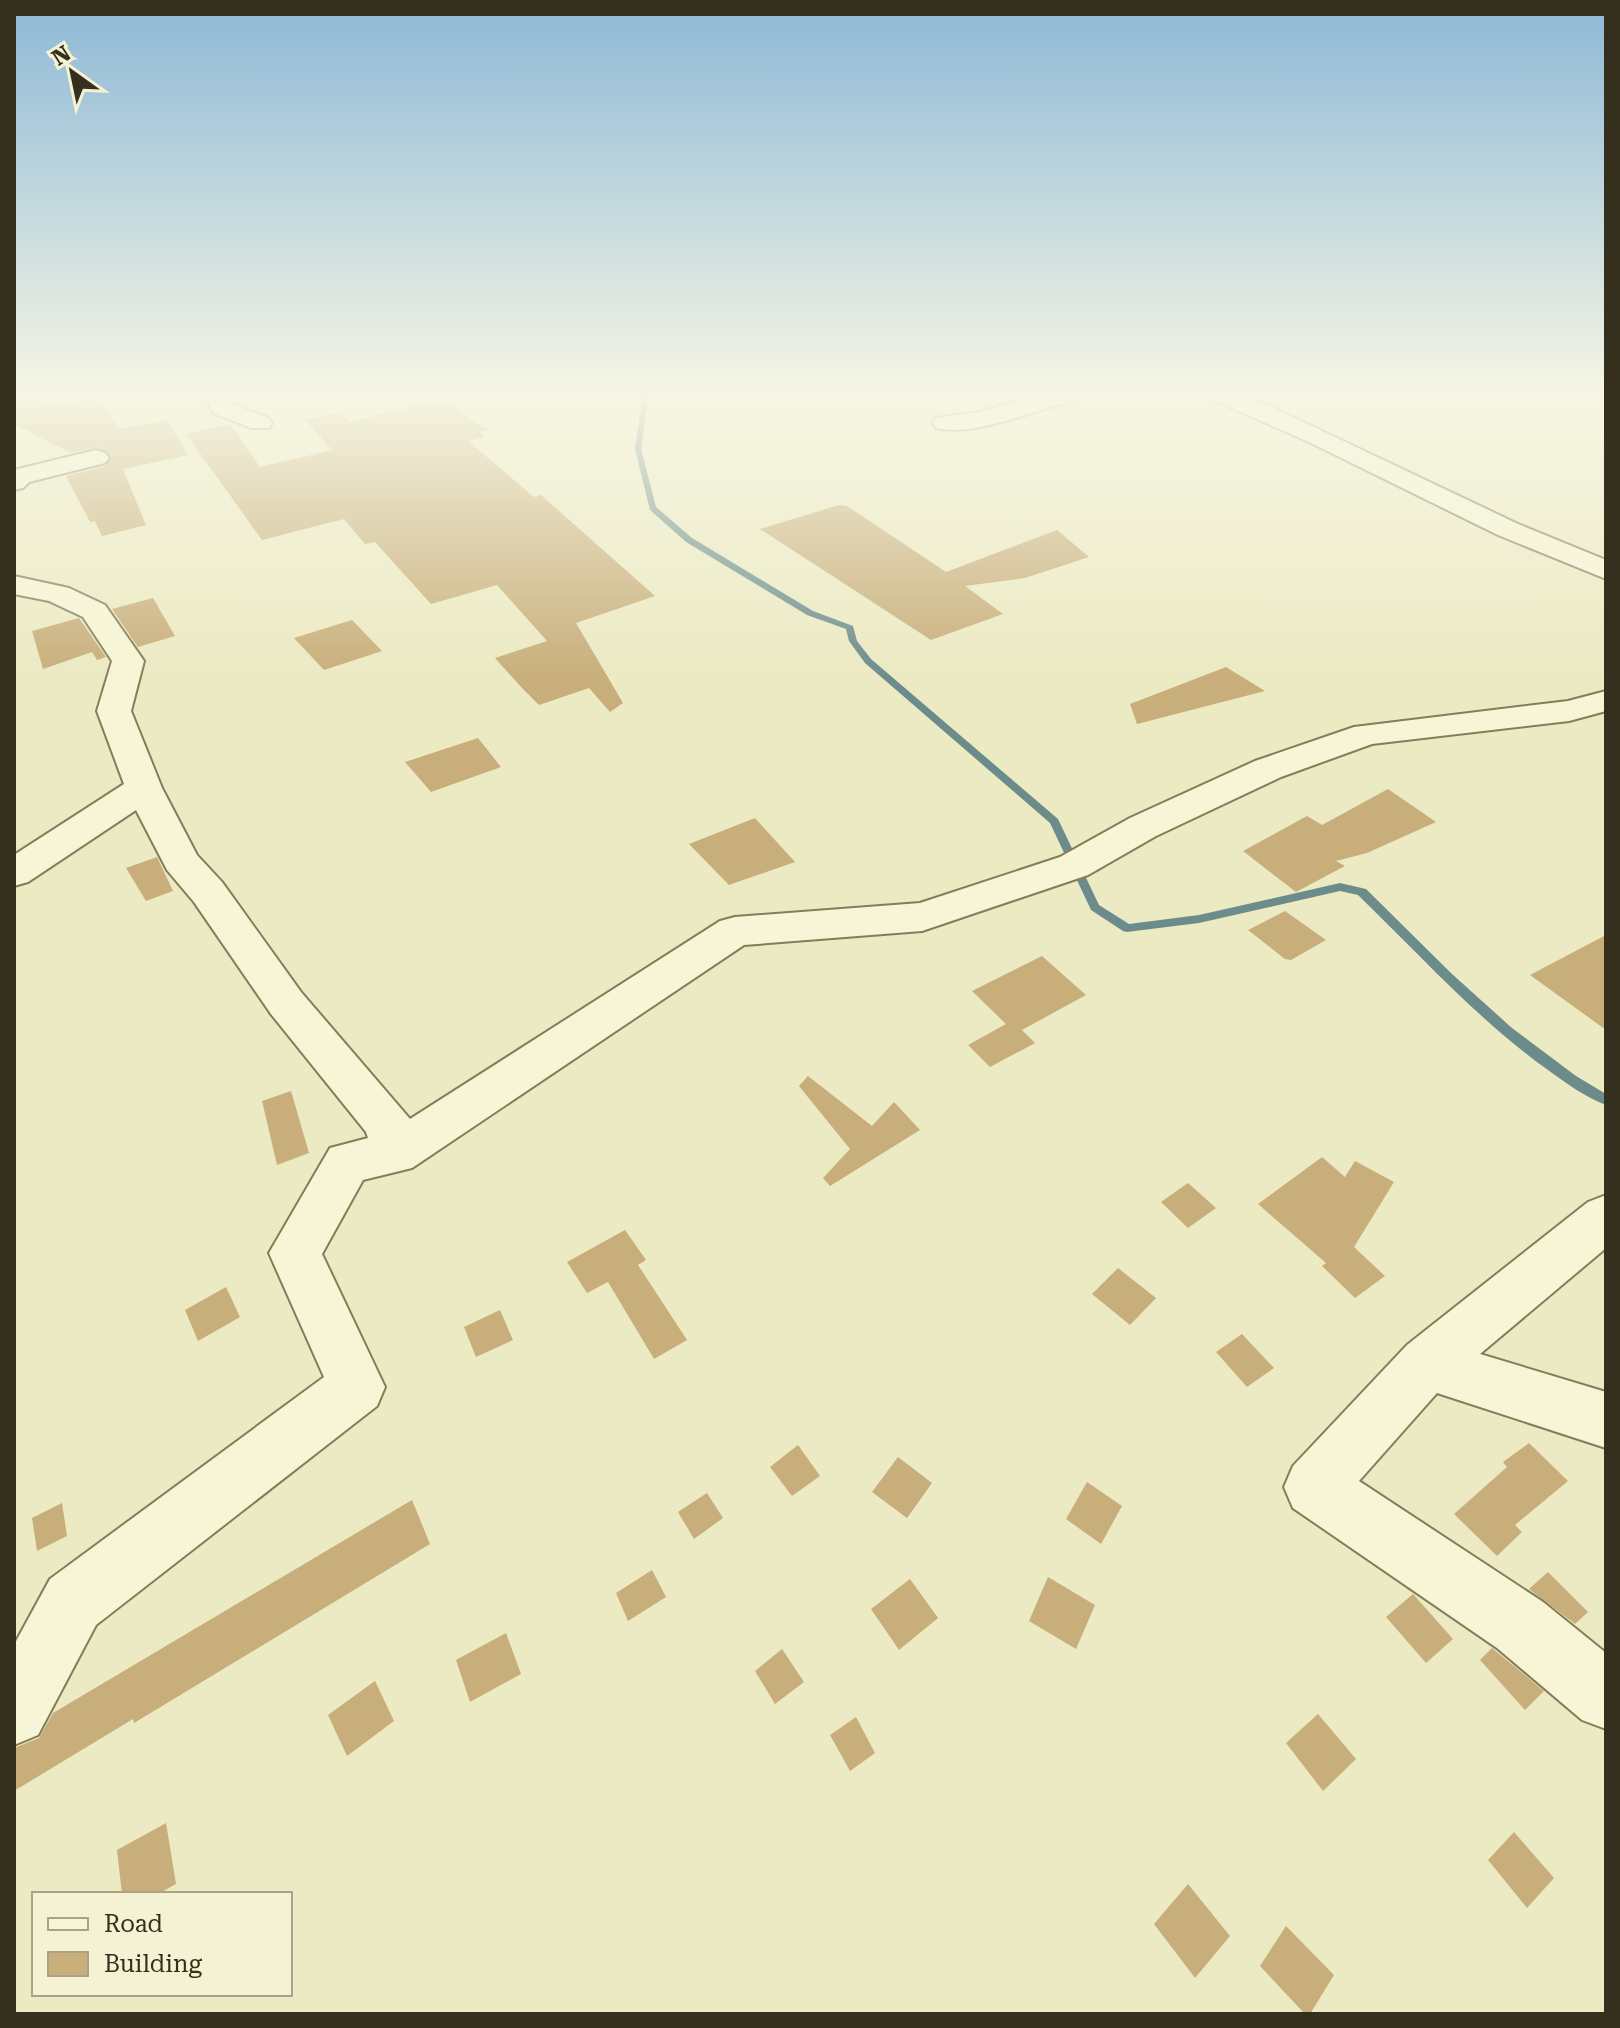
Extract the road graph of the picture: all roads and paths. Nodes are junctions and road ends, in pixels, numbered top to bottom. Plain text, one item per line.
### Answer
1 (1423, 490) edge
2 (1606, 570) edge
3 (14, 585) edge
4 (1606, 701) edge
5 (144, 788) junction
6 (14, 873) edge
7 (395, 1154) junction
8 (1606, 1217) edge
9 (1427, 1364) junction
10 (1606, 1420) edge
11 (1606, 1696) edge
12 (14, 1711) edge

1 - 2 street
3 - 5 street
4 - 7 street
5 - 6 street
5 - 7 street
7 - 12 street
8 - 9 street
9 - 10 street
9 - 11 street

